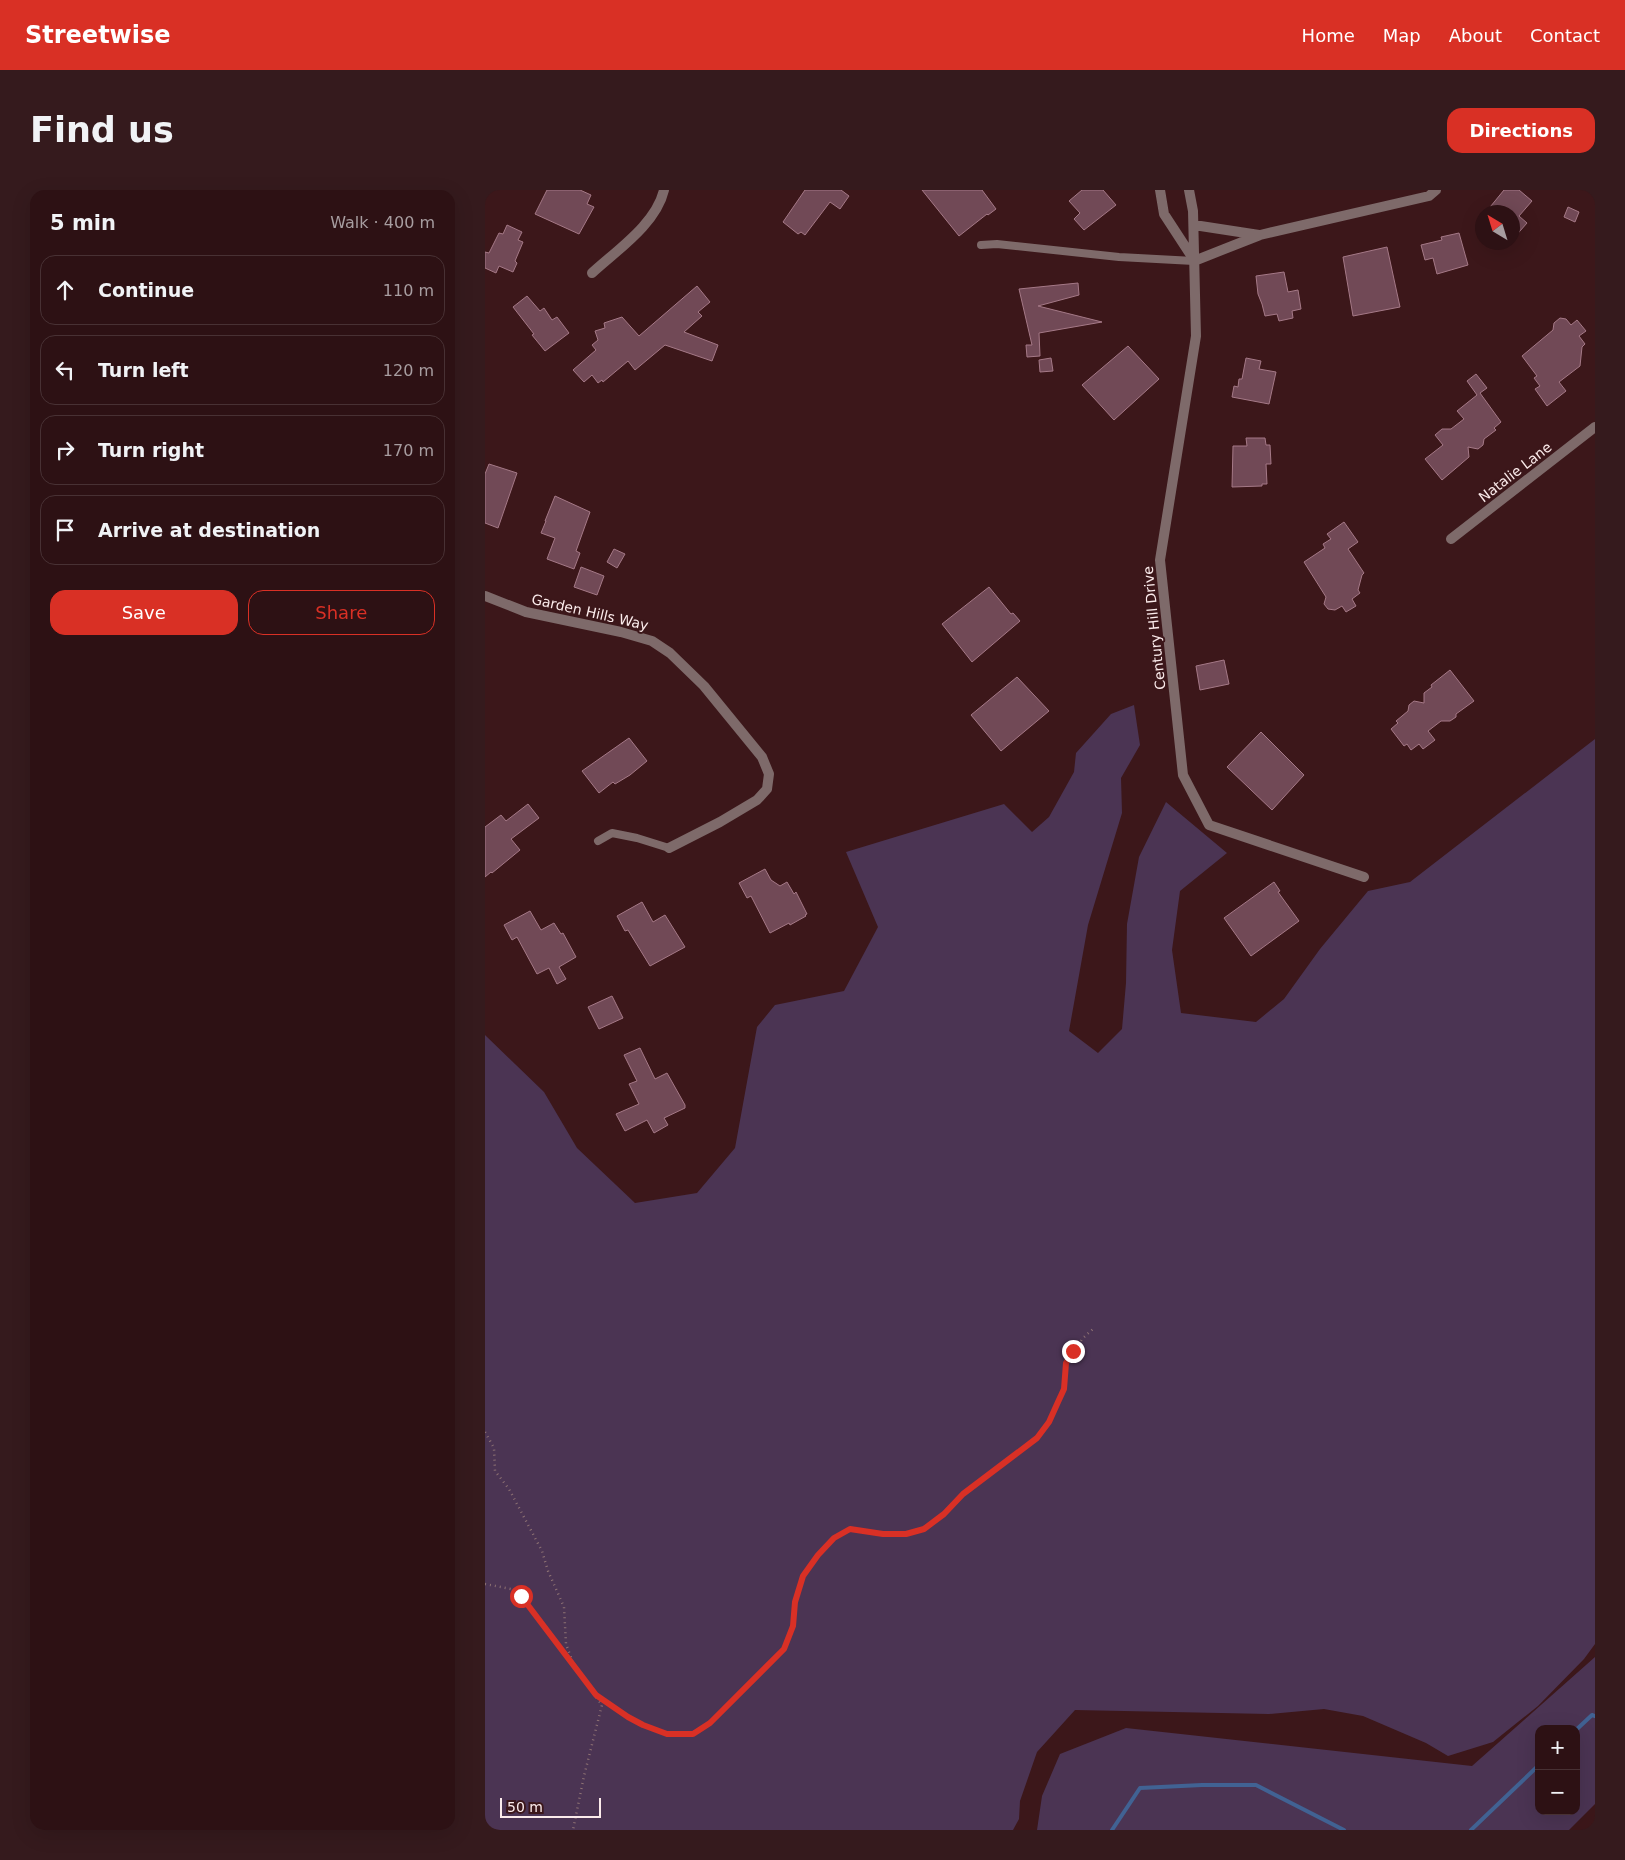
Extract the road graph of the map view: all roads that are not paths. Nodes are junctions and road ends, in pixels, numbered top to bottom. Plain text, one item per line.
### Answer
1 (665, 190) edge
2 (1160, 190) edge
3 (1189, 190) edge
4 (1437, 190) edge
5 (1194, 226) junction
6 (1260, 235) junction
7 (981, 245) dead end
8 (1194, 261) junction
9 (592, 272) dead end
10 (1595, 427) edge
11 (1451, 539) dead end
12 (485, 596) edge
13 (598, 841) dead end
14 (669, 848) joint
15 (1364, 877) dead end

1 - 9 street
2 - 8 street
3 - 5 street, Century Hill Drive
4 - 6 street
5 - 6 street
5 - 8 street, Century Hill Drive
6 - 8 street
7 - 8 lane
8 - 15 street, Century Hill Drive
10 - 11 street, Natalie Lane
12 - 14 street, Garden Hills Way
13 - 14 lane

